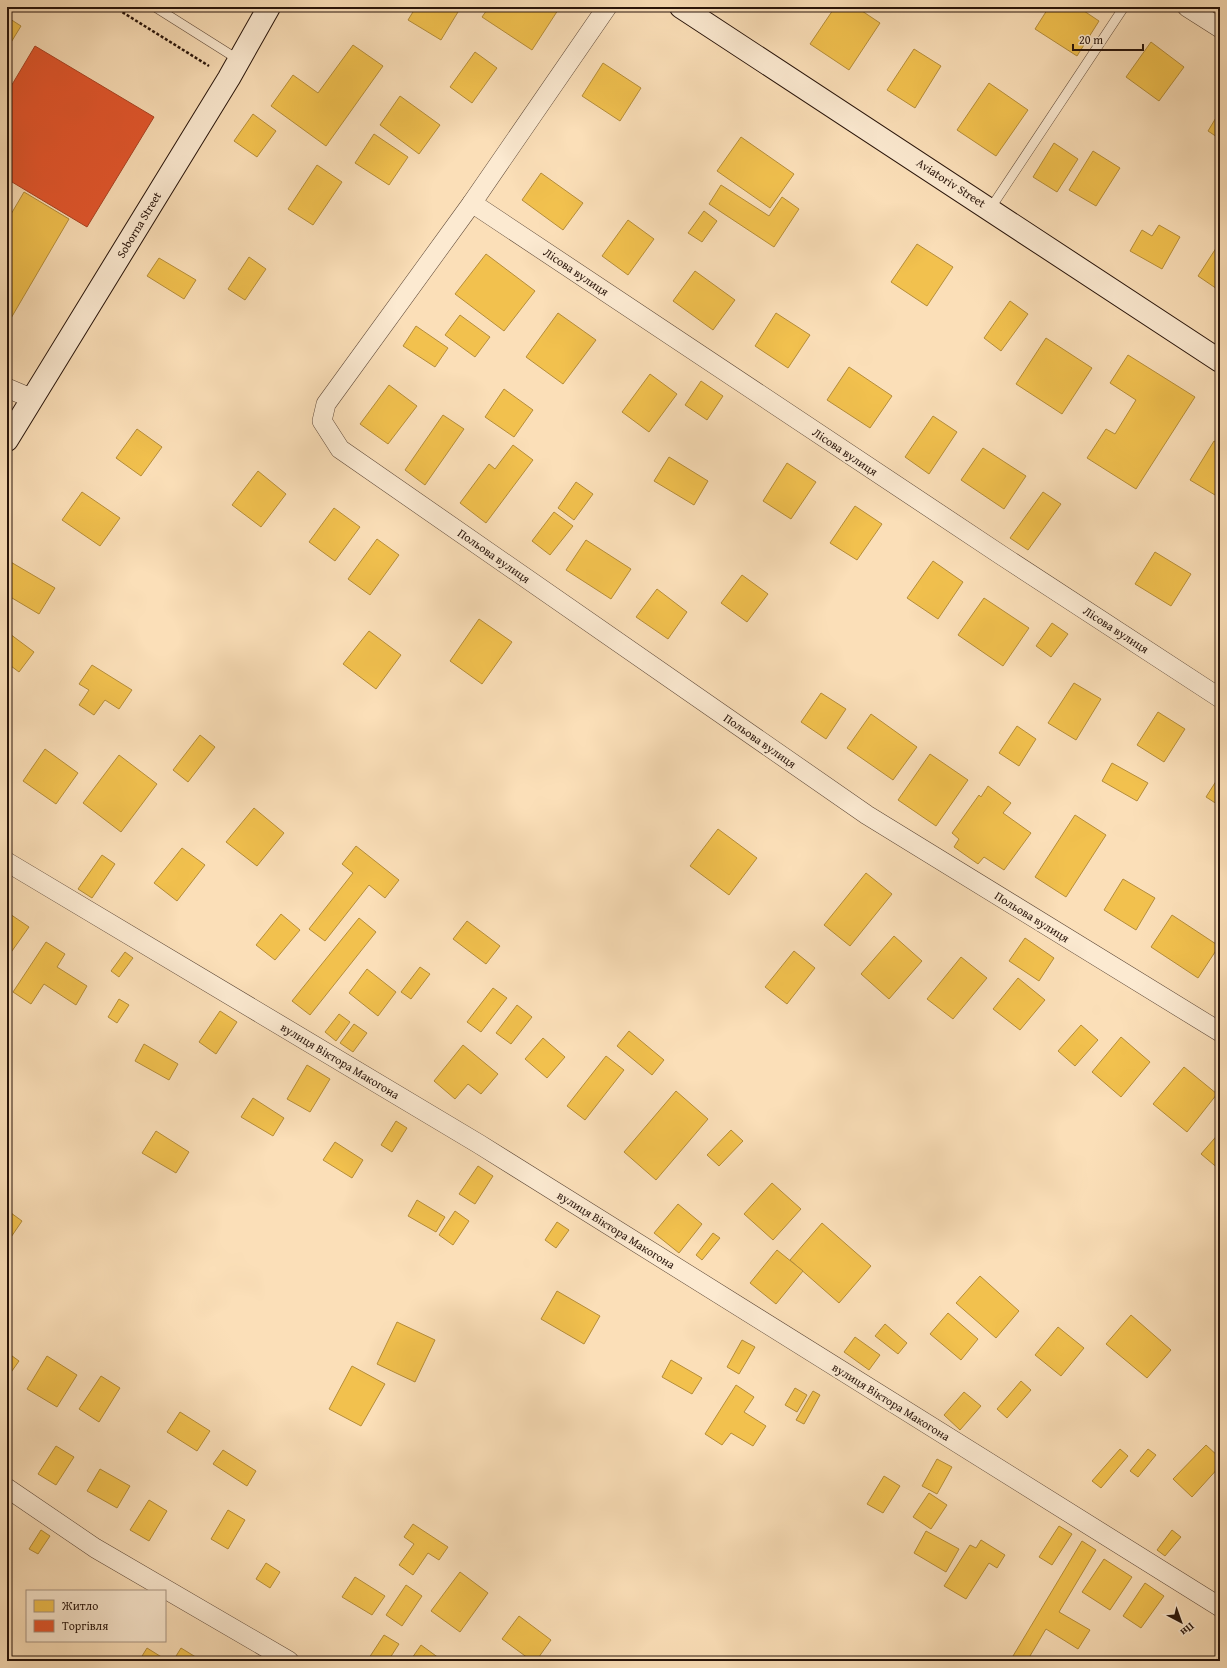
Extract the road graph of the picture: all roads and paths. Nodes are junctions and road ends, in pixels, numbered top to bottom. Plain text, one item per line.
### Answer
1 (114, 7) edge
2 (155, 7) edge
3 (269, 7) edge
4 (607, 7) edge
5 (681, 7) edge
6 (1124, 7) edge
7 (1187, 7) edge
8 (1220, 28) edge
9 (234, 69) junction
10 (472, 203) junction
11 (990, 209) junction
12 (1220, 361) edge
13 (7, 388) edge
14 (33, 399) junction
15 (7, 440) edge
16 (1220, 698) edge
17 (7, 862) edge
18 (1220, 1032) edge
19 (7, 1488) edge
20 (1220, 1607) edge
21 (289, 1661) edge

1 - 9 path
2 - 9 lane
3 - 9 main road, Soborna Street
4 - 10 street
5 - 11 main road, Aviatoriv Street
6 - 11 lane
7 - 8 street
9 - 14 main road, Soborna Street
10 - 16 street, Лісова вулиця
10 - 18 street, Польова вулиця
11 - 12 main road, Aviatoriv Street
13 - 14 street
14 - 15 main road, Soborna Street
17 - 20 street, вулиця Віктора Макогона
19 - 21 street

